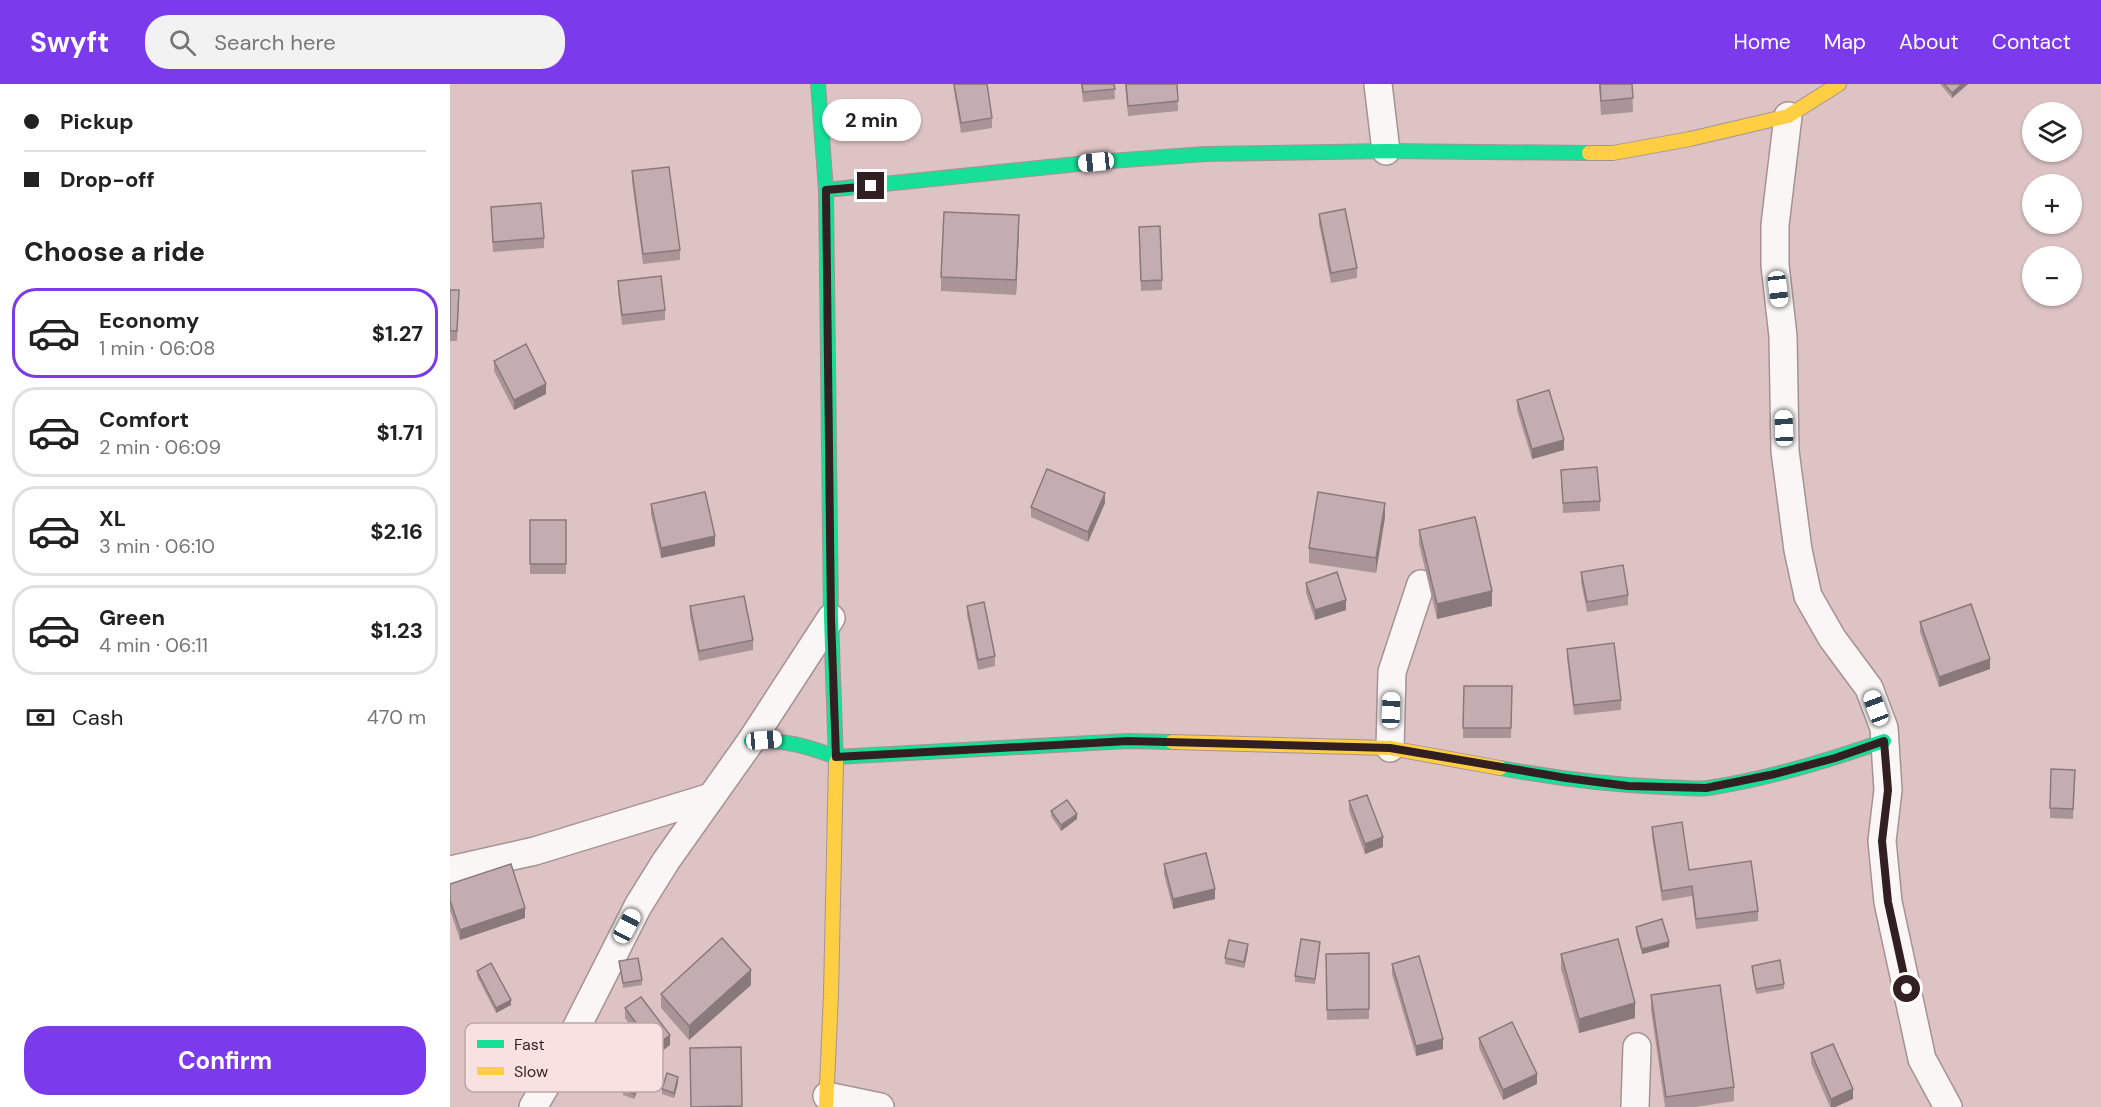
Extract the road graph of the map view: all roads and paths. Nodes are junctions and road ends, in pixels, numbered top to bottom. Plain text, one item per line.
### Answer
1 (818, 84) edge
2 (1378, 84) edge
3 (1839, 84) edge
4 (1788, 116) junction
5 (1386, 150) junction
6 (826, 190) junction
7 (1421, 584) dead end
8 (831, 618) junction
9 (751, 741) junction
10 (1884, 741) junction
11 (1390, 748) junction
12 (836, 757) junction
13 (711, 797) junction
14 (450, 870) edge
15 (579, 1023) edge
16 (1636, 1047) dead end
17 (542, 1092) edge
18 (827, 1101) edge
19 (533, 1107) edge
20 (880, 1107) edge
21 (1635, 1107) edge
22 (1948, 1107) edge

1 - 6 street
2 - 5 street
3 - 4 street
4 - 5 street
4 - 10 street
5 - 6 street
6 - 8 street
7 - 11 street
8 - 9 street
8 - 12 street
9 - 12 street
9 - 13 street
10 - 11 street
10 - 22 street
11 - 12 street
12 - 18 street
13 - 14 street
13 - 15 street
16 - 21 street
17 - 19 street
18 - 20 street

